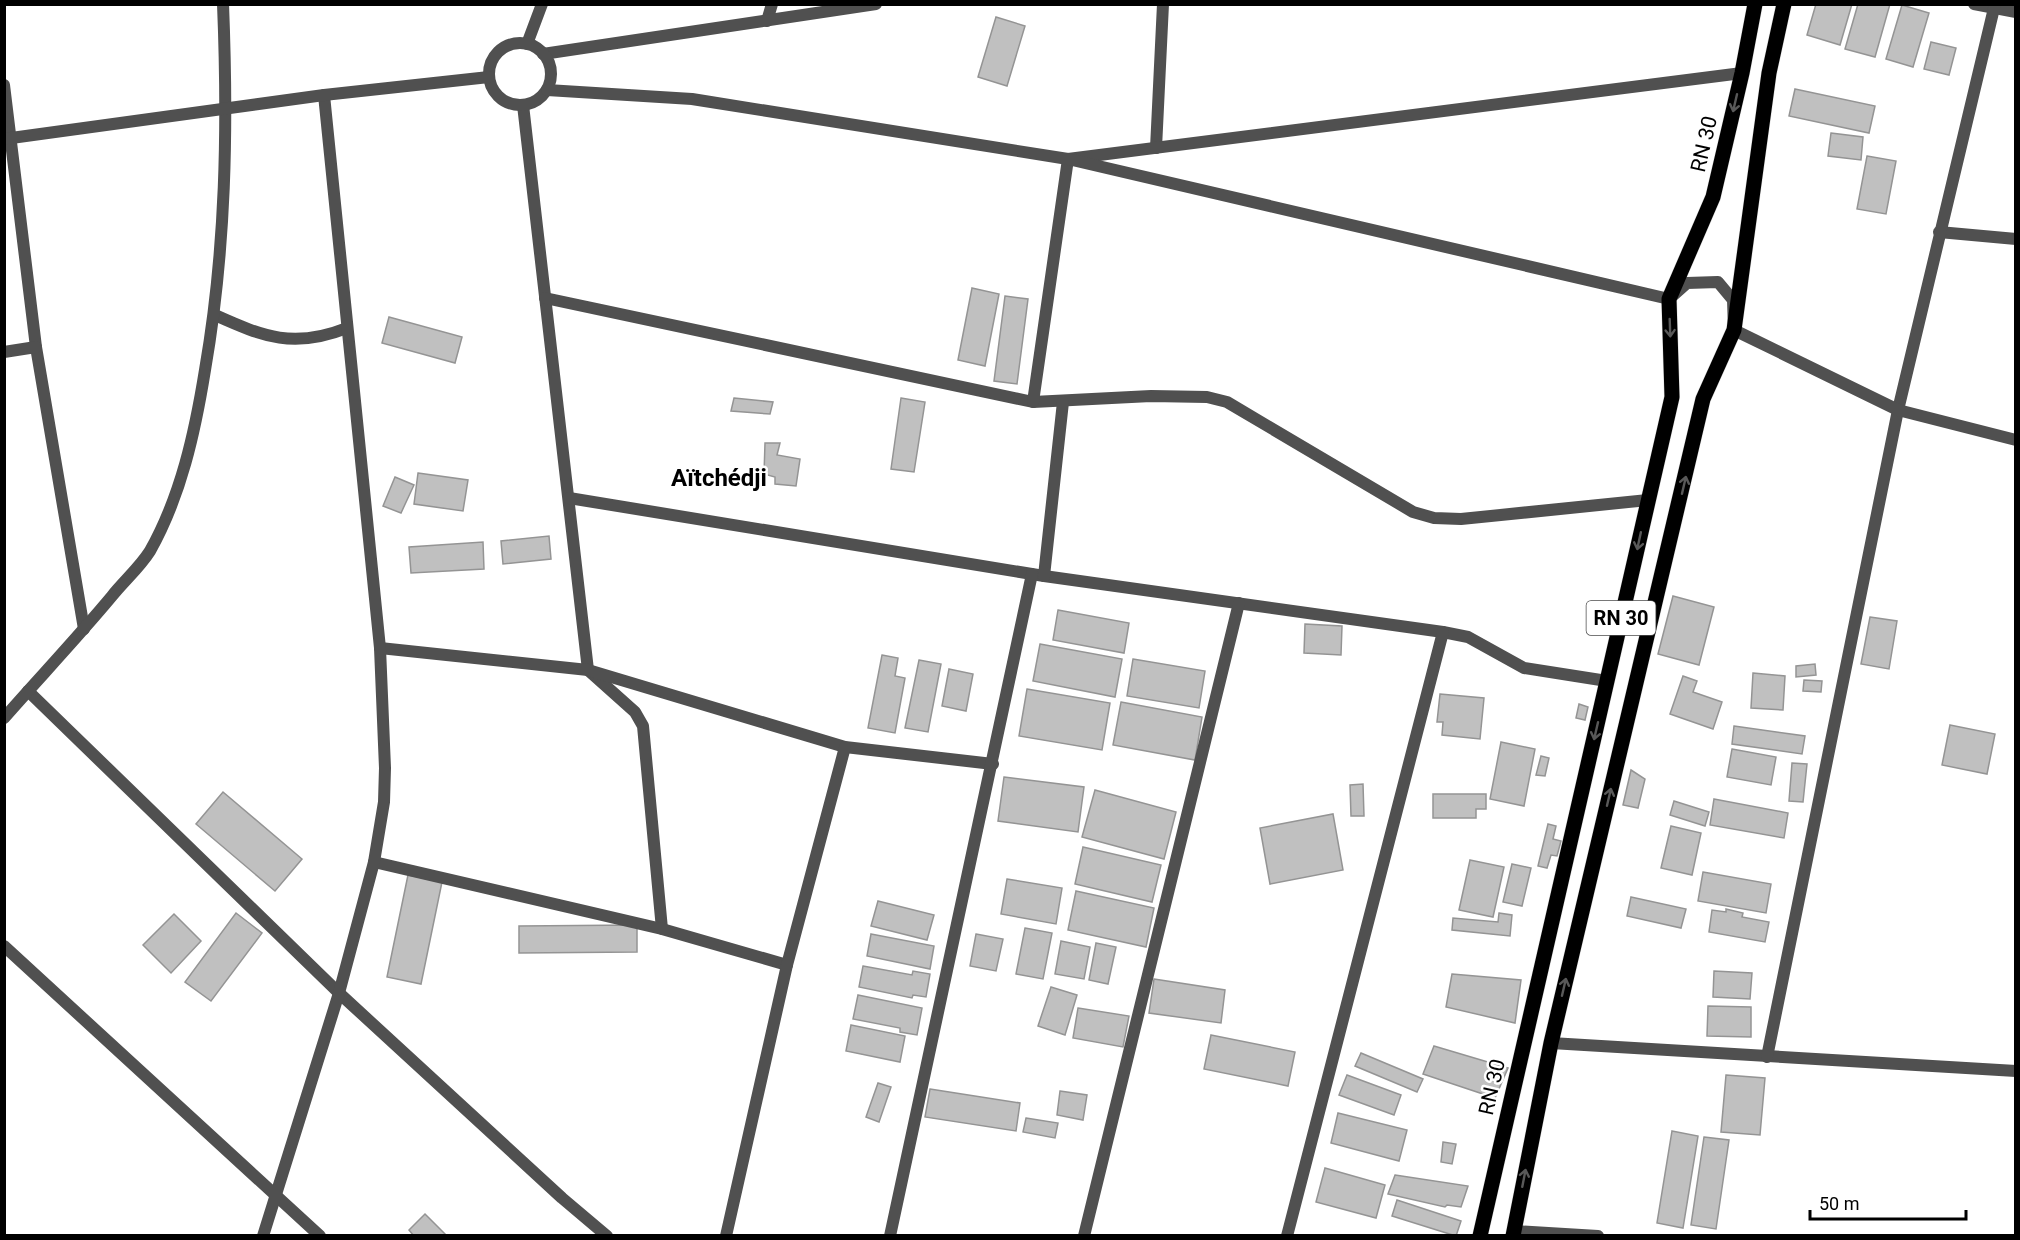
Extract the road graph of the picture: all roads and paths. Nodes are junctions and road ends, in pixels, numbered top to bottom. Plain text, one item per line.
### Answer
1 (223, 4) edge
2 (542, 4) edge
3 (772, 4) edge
4 (876, 4) edge
5 (1163, 4) edge
6 (1755, 4) edge
7 (1784, 4) edge
8 (1974, 4) edge
9 (1994, 7) edge
10 (2016, 12) edge
11 (767, 21) junction
12 (527, 44) junction
13 (543, 54) junction
14 (1742, 73) junction
15 (489, 77) junction
16 (4, 85) edge
17 (547, 90) junction
18 (324, 95) junction
19 (522, 105) junction
20 (225, 109) junction
21 (8, 139) edge
22 (1156, 148) junction
23 (1068, 159) junction
24 (1939, 232) junction
25 (2016, 239) edge
26 (545, 298) junction
27 (1669, 299) junction
28 (215, 315) junction
29 (346, 328) junction
30 (1734, 330) junction
31 (36, 347) junction
32 (4, 352) edge
33 (1033, 402) junction
34 (1063, 402) junction
35 (1898, 410) junction
36 (2016, 440) edge
37 (569, 498) junction
38 (1648, 500) junction
39 (1038, 575) junction
40 (1239, 603) junction
41 (84, 629) junction
42 (1443, 632) junction
43 (380, 648) junction
44 (588, 670) junction
45 (1607, 681) junction
46 (28, 691) junction
47 (4, 718) edge
48 (845, 747) junction
49 (993, 764) junction
50 (374, 862) junction
51 (662, 928) junction
52 (4, 945) edge
53 (786, 965) junction
54 (339, 993) junction
55 (1551, 1043) junction
56 (1767, 1057) junction
57 (2016, 1071) edge
58 (277, 1198) junction
59 (1513, 1233) edge
60 (263, 1236) edge
61 (320, 1236) edge
62 (607, 1236) edge
63 (726, 1236) edge
64 (890, 1236) edge
65 (1084, 1236) edge
66 (1287, 1236) edge
67 (1480, 1236) edge
68 (1598, 1236) edge

1 - 20 street
2 - 12 street
3 - 11 street
4 - 11 street
5 - 22 street
6 - 14 main road, RN 30 / RN 30
7 - 30 main road, RN 30
8 - 9 street
9 - 10 street
9 - 24 street
11 - 13 street
12 - 13 street
12 - 15 street
13 - 17 street
14 - 22 street
14 -> 27 main road, RN 30 / RN 30
15 - 18 street
15 - 19 street
16 - 21 street
17 - 19 street
17 - 23 street
18 - 20 street
18 - 29 street
19 - 26 street
20 - 21 street
20 - 28 street
21 - 31 street
22 - 23 street
23 - 27 street
23 - 33 street
24 - 25 street
24 - 35 street
26 - 33 street
26 - 37 street
27 - 30 street
27 -> 38 main road, RN 30 / RN 30
28 - 29 street
28 - 41 street
29 - 43 street
30 - 35 street
55 -> 30 main road, RN 30
31 - 32 street
31 - 41 street
33 - 34 street
34 - 38 street
34 - 39 street
35 - 36 street
35 - 56 street
37 - 39 street
37 - 44 street
38 -> 45 main road, RN 30 / RN 30
39 - 40 street
39 - 49 street
40 - 42 street
40 - 65 street
41 - 46 street
42 - 45 street
42 - 66 street
43 - 44 street
43 - 50 street
44 - 48 street
44 - 51 street
45 -> 67 main road, RN 30 / RN 30
46 - 47 street
46 - 54 street
48 - 49 street
48 - 53 street
49 - 64 street
50 - 51 street
50 - 54 street
51 - 53 street
52 - 58 street
53 - 63 street
54 - 58 street
54 - 62 street
55 - 56 street
59 -> 55 main road, RN 30
56 - 57 street
58 - 60 street
58 - 61 street
59 - 68 street

